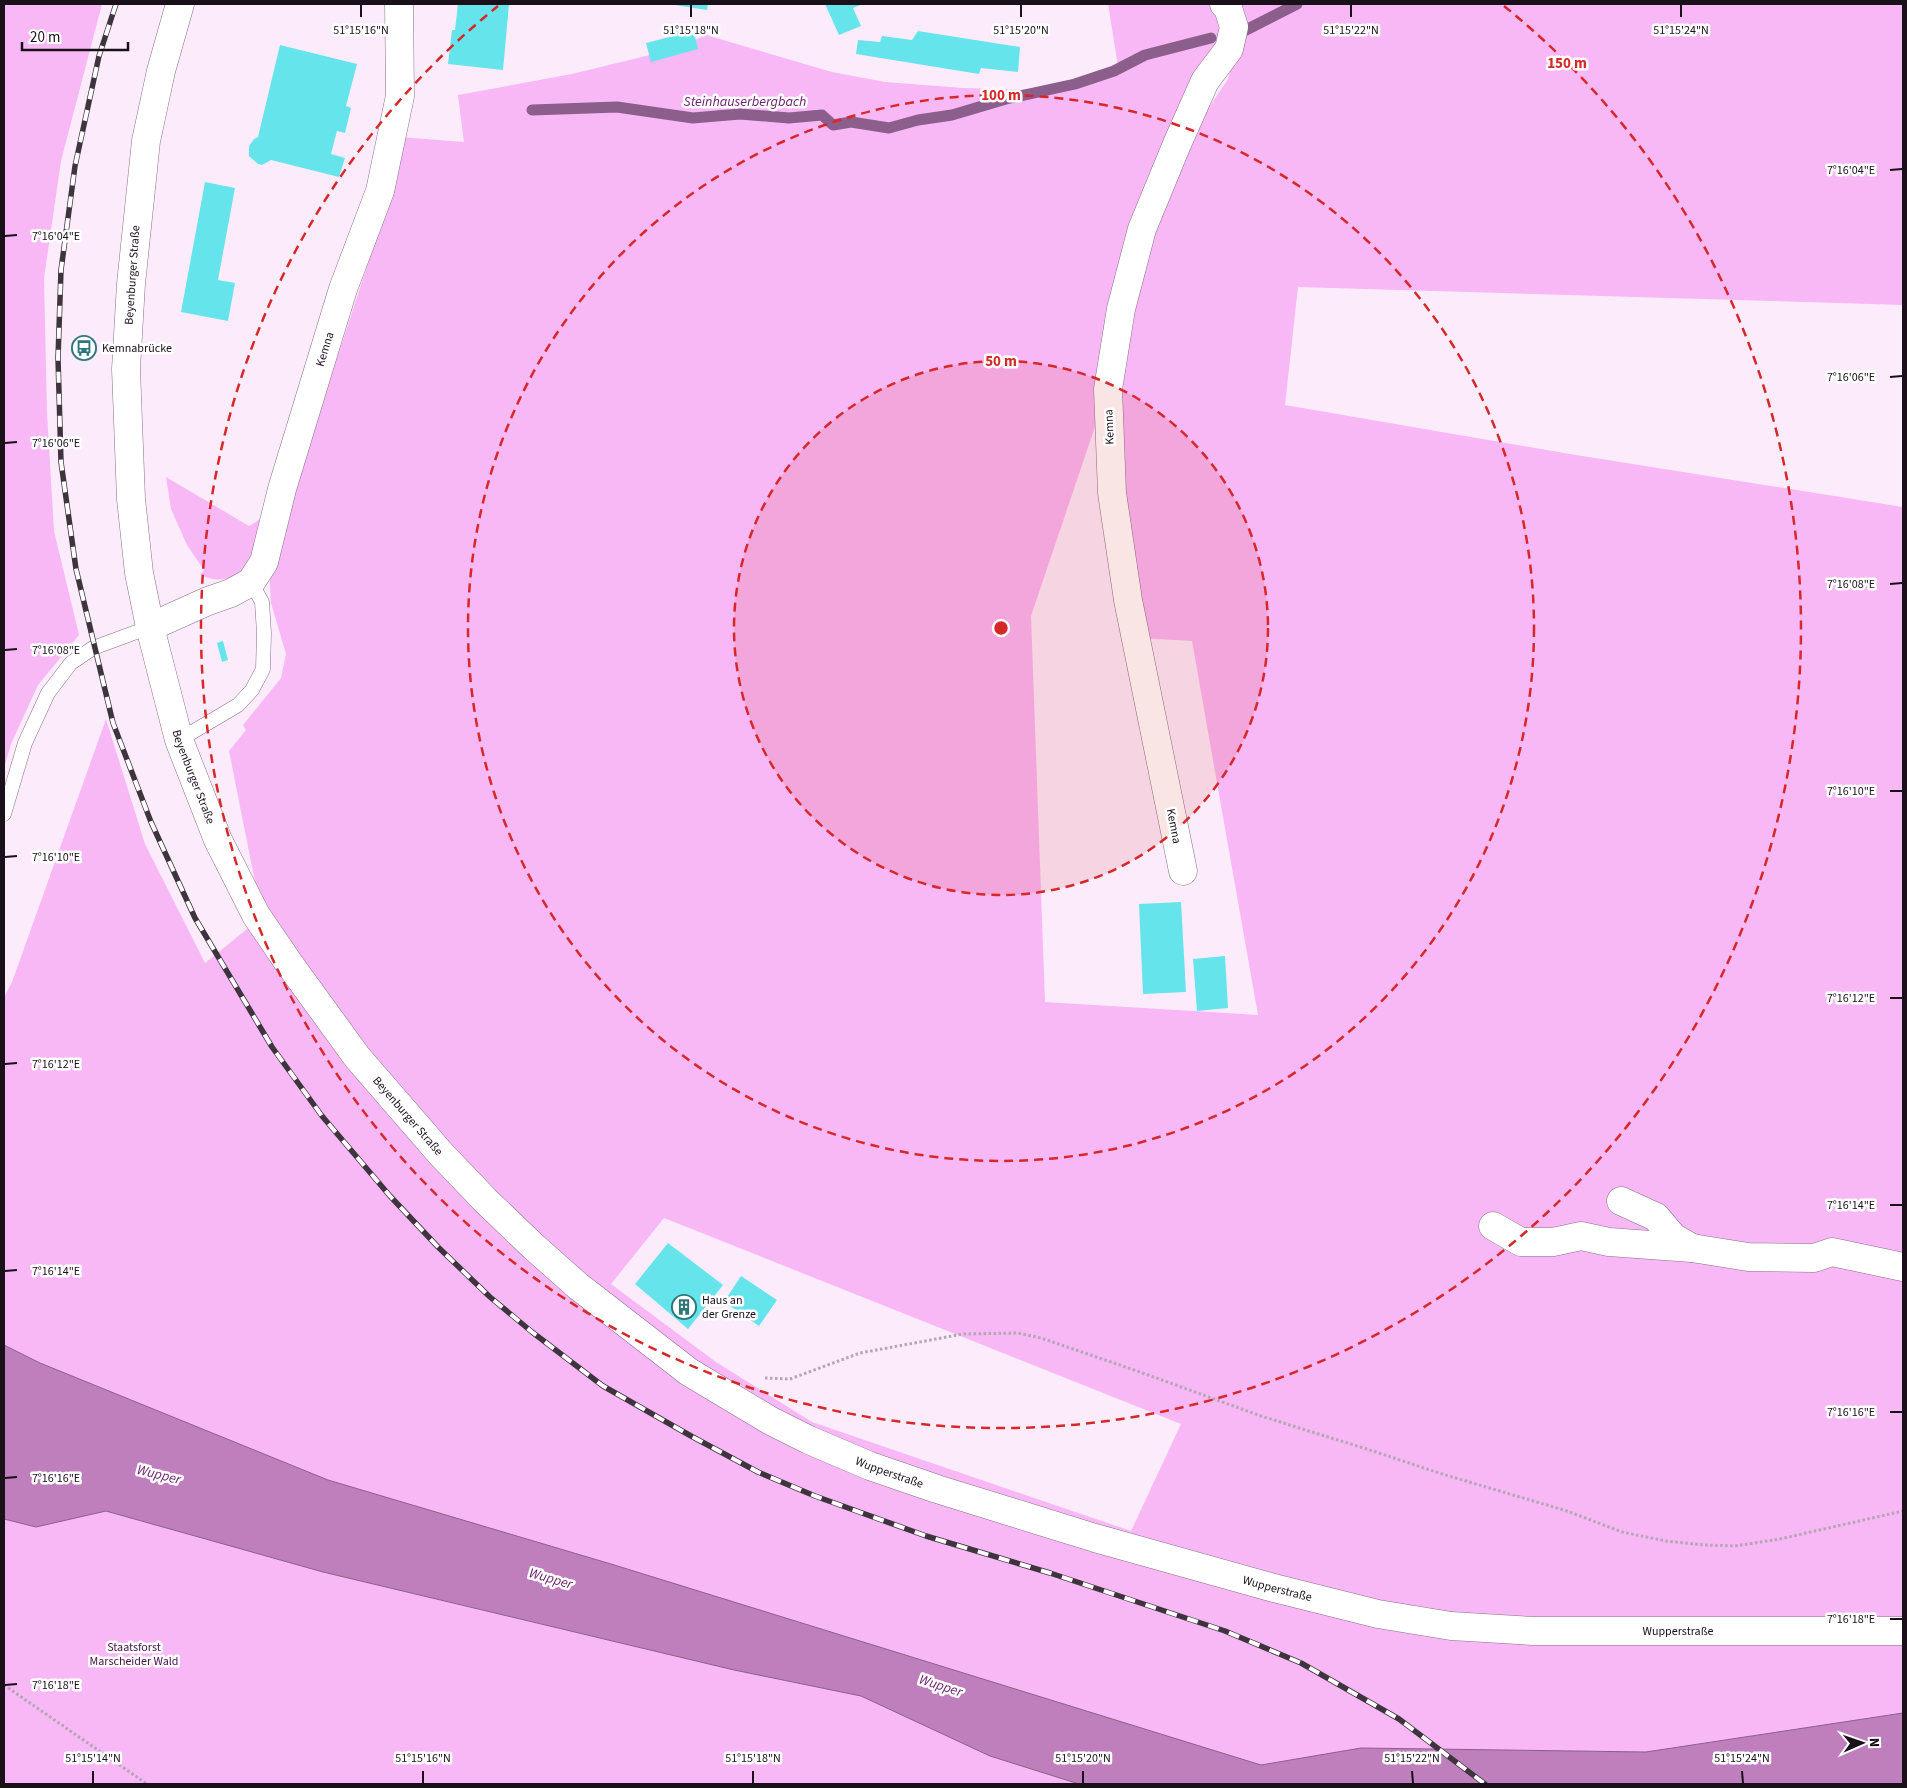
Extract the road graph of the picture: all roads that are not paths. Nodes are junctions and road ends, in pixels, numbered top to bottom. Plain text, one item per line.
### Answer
1 (180, 4) edge
2 (400, 4) edge
3 (1224, 4) edge
4 (251, 582) junction
5 (150, 627) junction
6 (179, 740) junction
7 (4, 814) edge
8 (1183, 871) dead end
9 (1620, 1201) dead end
10 (1492, 1226) dead end
11 (1692, 1248) junction
12 (1903, 1267) edge
13 (689, 1372) joint
14 (1903, 1630) edge

1 - 5 main road, Beyenburger Straße
2 - 4 main road, Kemna
3 - 8 main road, Kemna
4 - 5 main road, Kemna
4 - 6 lane
5 - 6 main road, Beyenburger Straße
5 - 7 lane
6 - 13 main road, Beyenburger Straße
9 - 11 main road
10 - 11 main road
11 - 12 main road
13 - 14 main road, Wupperstraße

